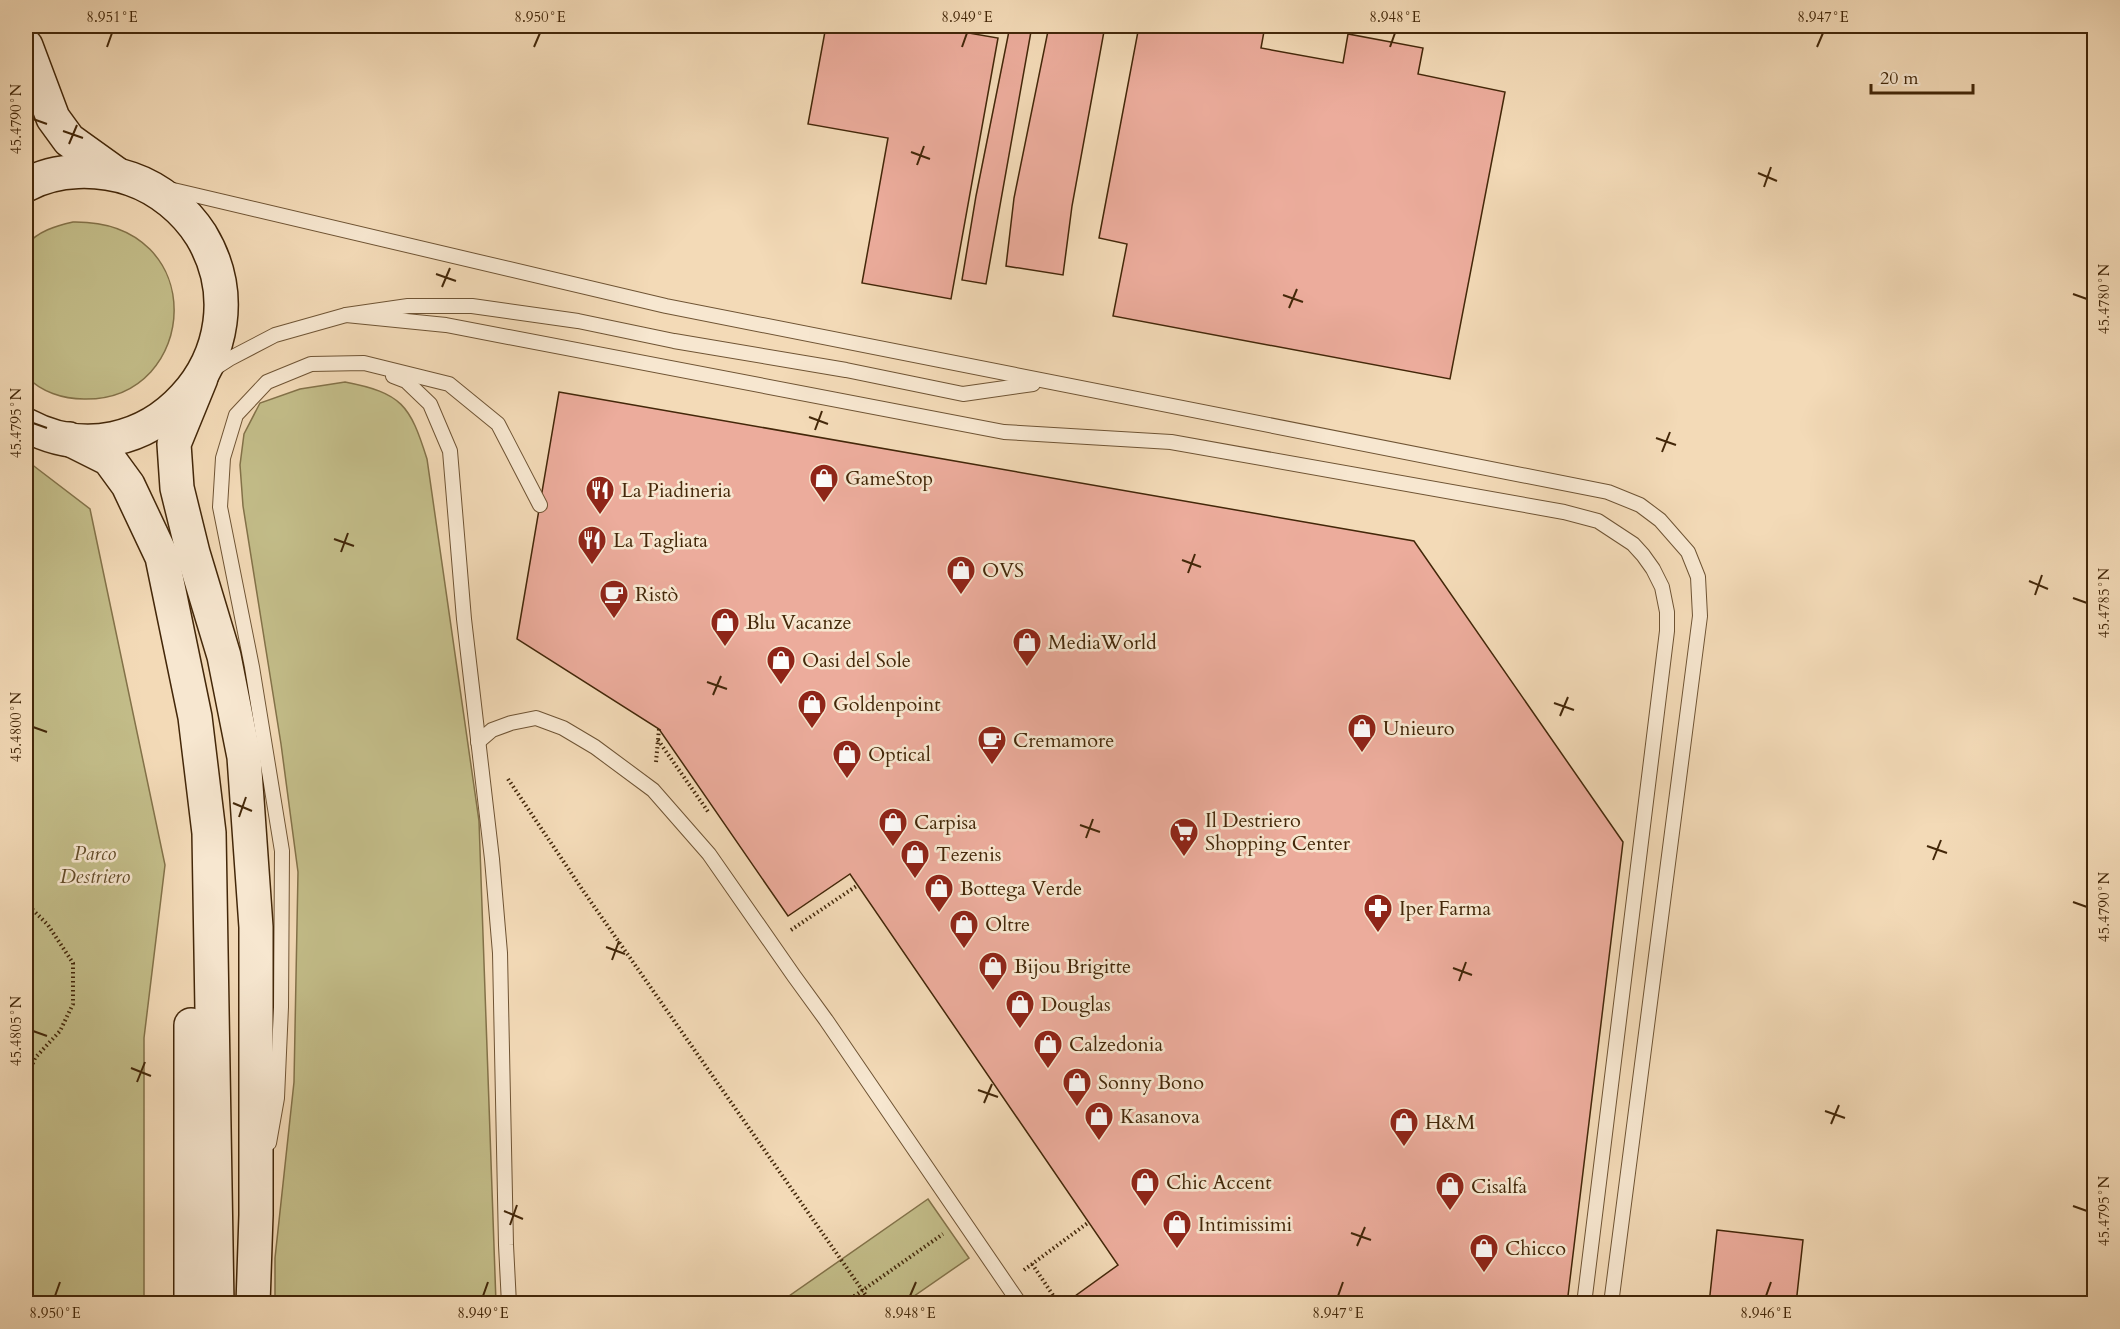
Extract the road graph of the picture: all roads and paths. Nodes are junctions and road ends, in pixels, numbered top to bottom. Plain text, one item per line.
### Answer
1 (26, 46) edge
2 (128, 178) junction
3 (26, 185) edge
4 (346, 315) junction
5 (364, 363) junction
6 (201, 378) junction
7 (1047, 383) junction
8 (26, 425) edge
9 (69, 439) junction
10 (540, 505) dead end
11 (478, 742) junction
12 (858, 885) dead end
13 (26, 903) edge
14 (210, 905) junction
15 (782, 935) dead end
16 (26, 1080) edge
17 (256, 1215) junction
18 (963, 1220) junction
19 (1089, 1222) dead end
20 (1032, 1264) junction
21 (1019, 1274) dead end
22 (863, 1290) junction
23 (191, 1304) edge
24 (217, 1304) edge
25 (253, 1304) edge
26 (509, 1304) edge
27 (843, 1304) edge
28 (872, 1304) edge
29 (1020, 1304) edge
30 (1059, 1304) edge
31 (1584, 1304) edge
32 (1611, 1304) edge

1 - 2 main road
2 - 3 main road
2 - 6 main road
2 - 7 lane
4 - 6 lane
4 - 7 lane
4 - 31 lane
5 - 10 lane
5 - 11 lane
5 - 17 lane
6 - 9 main road
6 - 17 main road
7 - 32 lane
8 - 9 main road
9 - 14 main road
11 - 18 lane
11 - 22 path
11 - 26 lane
12 - 15 path
13 - 16 path
14 - 23 main road
14 - 24 main road
17 - 25 main road
18 - 22 path
18 - 29 lane
19 - 20 path
20 - 21 path
20 - 30 path
22 - 27 path
22 - 28 path

